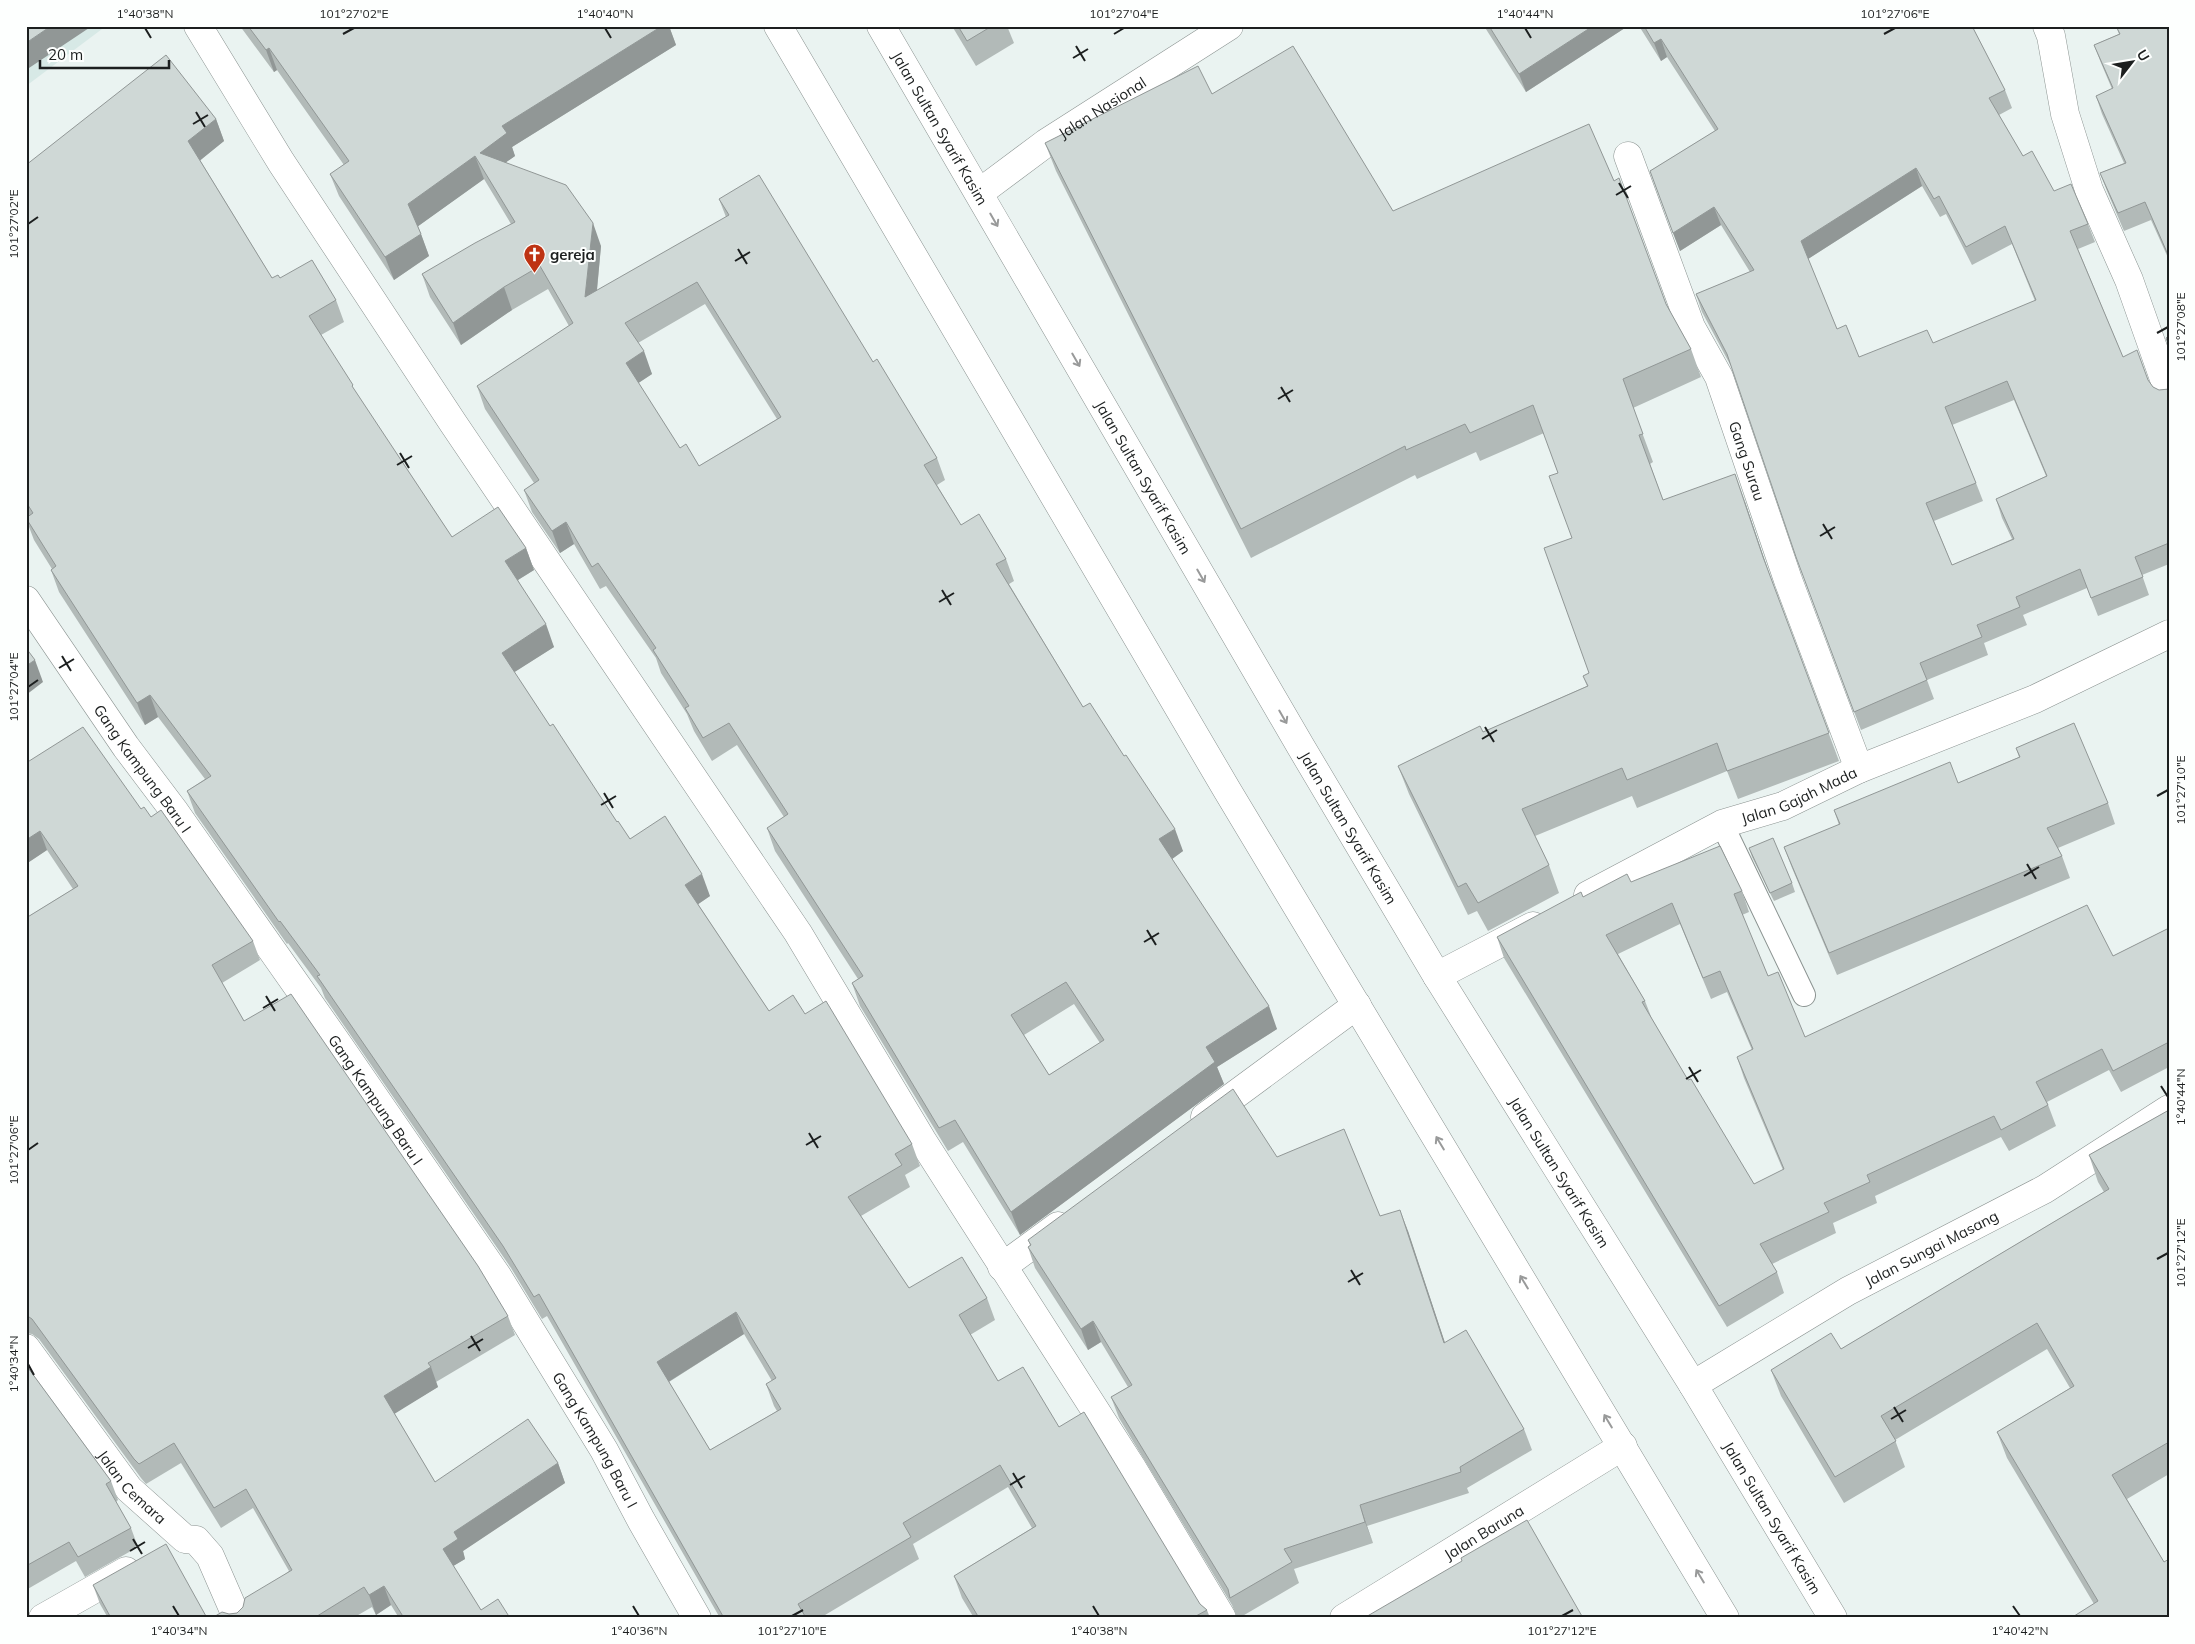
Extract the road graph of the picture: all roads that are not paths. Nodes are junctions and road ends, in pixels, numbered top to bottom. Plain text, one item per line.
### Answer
1 (198, 26) edge
2 (778, 26) edge
3 (881, 26) edge
4 (1228, 26) edge
5 (2047, 26) edge
6 (1628, 156) dead end
7 (979, 193) junction
8 (2169, 392) edge
9 (26, 600) edge
10 (2169, 634) edge
11 (1859, 769) junction
12 (1722, 824) junction
13 (1437, 976) junction
14 (1804, 995) dead end
15 (1357, 1005) junction
16 (2169, 1109) edge
17 (1184, 1133) edge
18 (1081, 1208) edge
19 (1002, 1267) junction
20 (26, 1348) edge
21 (1693, 1385) junction
22 (1623, 1446) junction
23 (184, 1539) junction
24 (43, 1618) edge
25 (237, 1618) edge
26 (697, 1618) edge
27 (1222, 1618) edge
28 (1344, 1618) edge
29 (1725, 1618) edge
30 (1833, 1618) edge

1 - 19 street
2 - 15 street
3 - 7 street, Jalan Sultan Syarif Kasim
4 - 7 street, Jalan Nasional
5 - 8 street
6 - 11 street, Gang Surau
7 -> 13 street, Jalan Sultan Syarif Kasim
9 - 26 street, Gang Kampung Baru I
10 - 11 street, Jalan Gajah Mada
11 - 12 street, Jalan Gajah Mada
12 - 13 street, Jalan Gajah Mada
12 - 14 lane
13 - 21 street, Jalan Sultan Syarif Kasim
15 - 17 street
22 -> 15 street
16 - 21 street, Jalan Sungai Masang
18 - 19 street
19 - 27 street
20 - 23 street, Jalan Cemara
21 - 30 street, Jalan Sultan Syarif Kasim
22 - 28 street, Jalan Baruna
29 -> 22 street
23 - 24 street
23 - 25 street, Jalan Cemara

